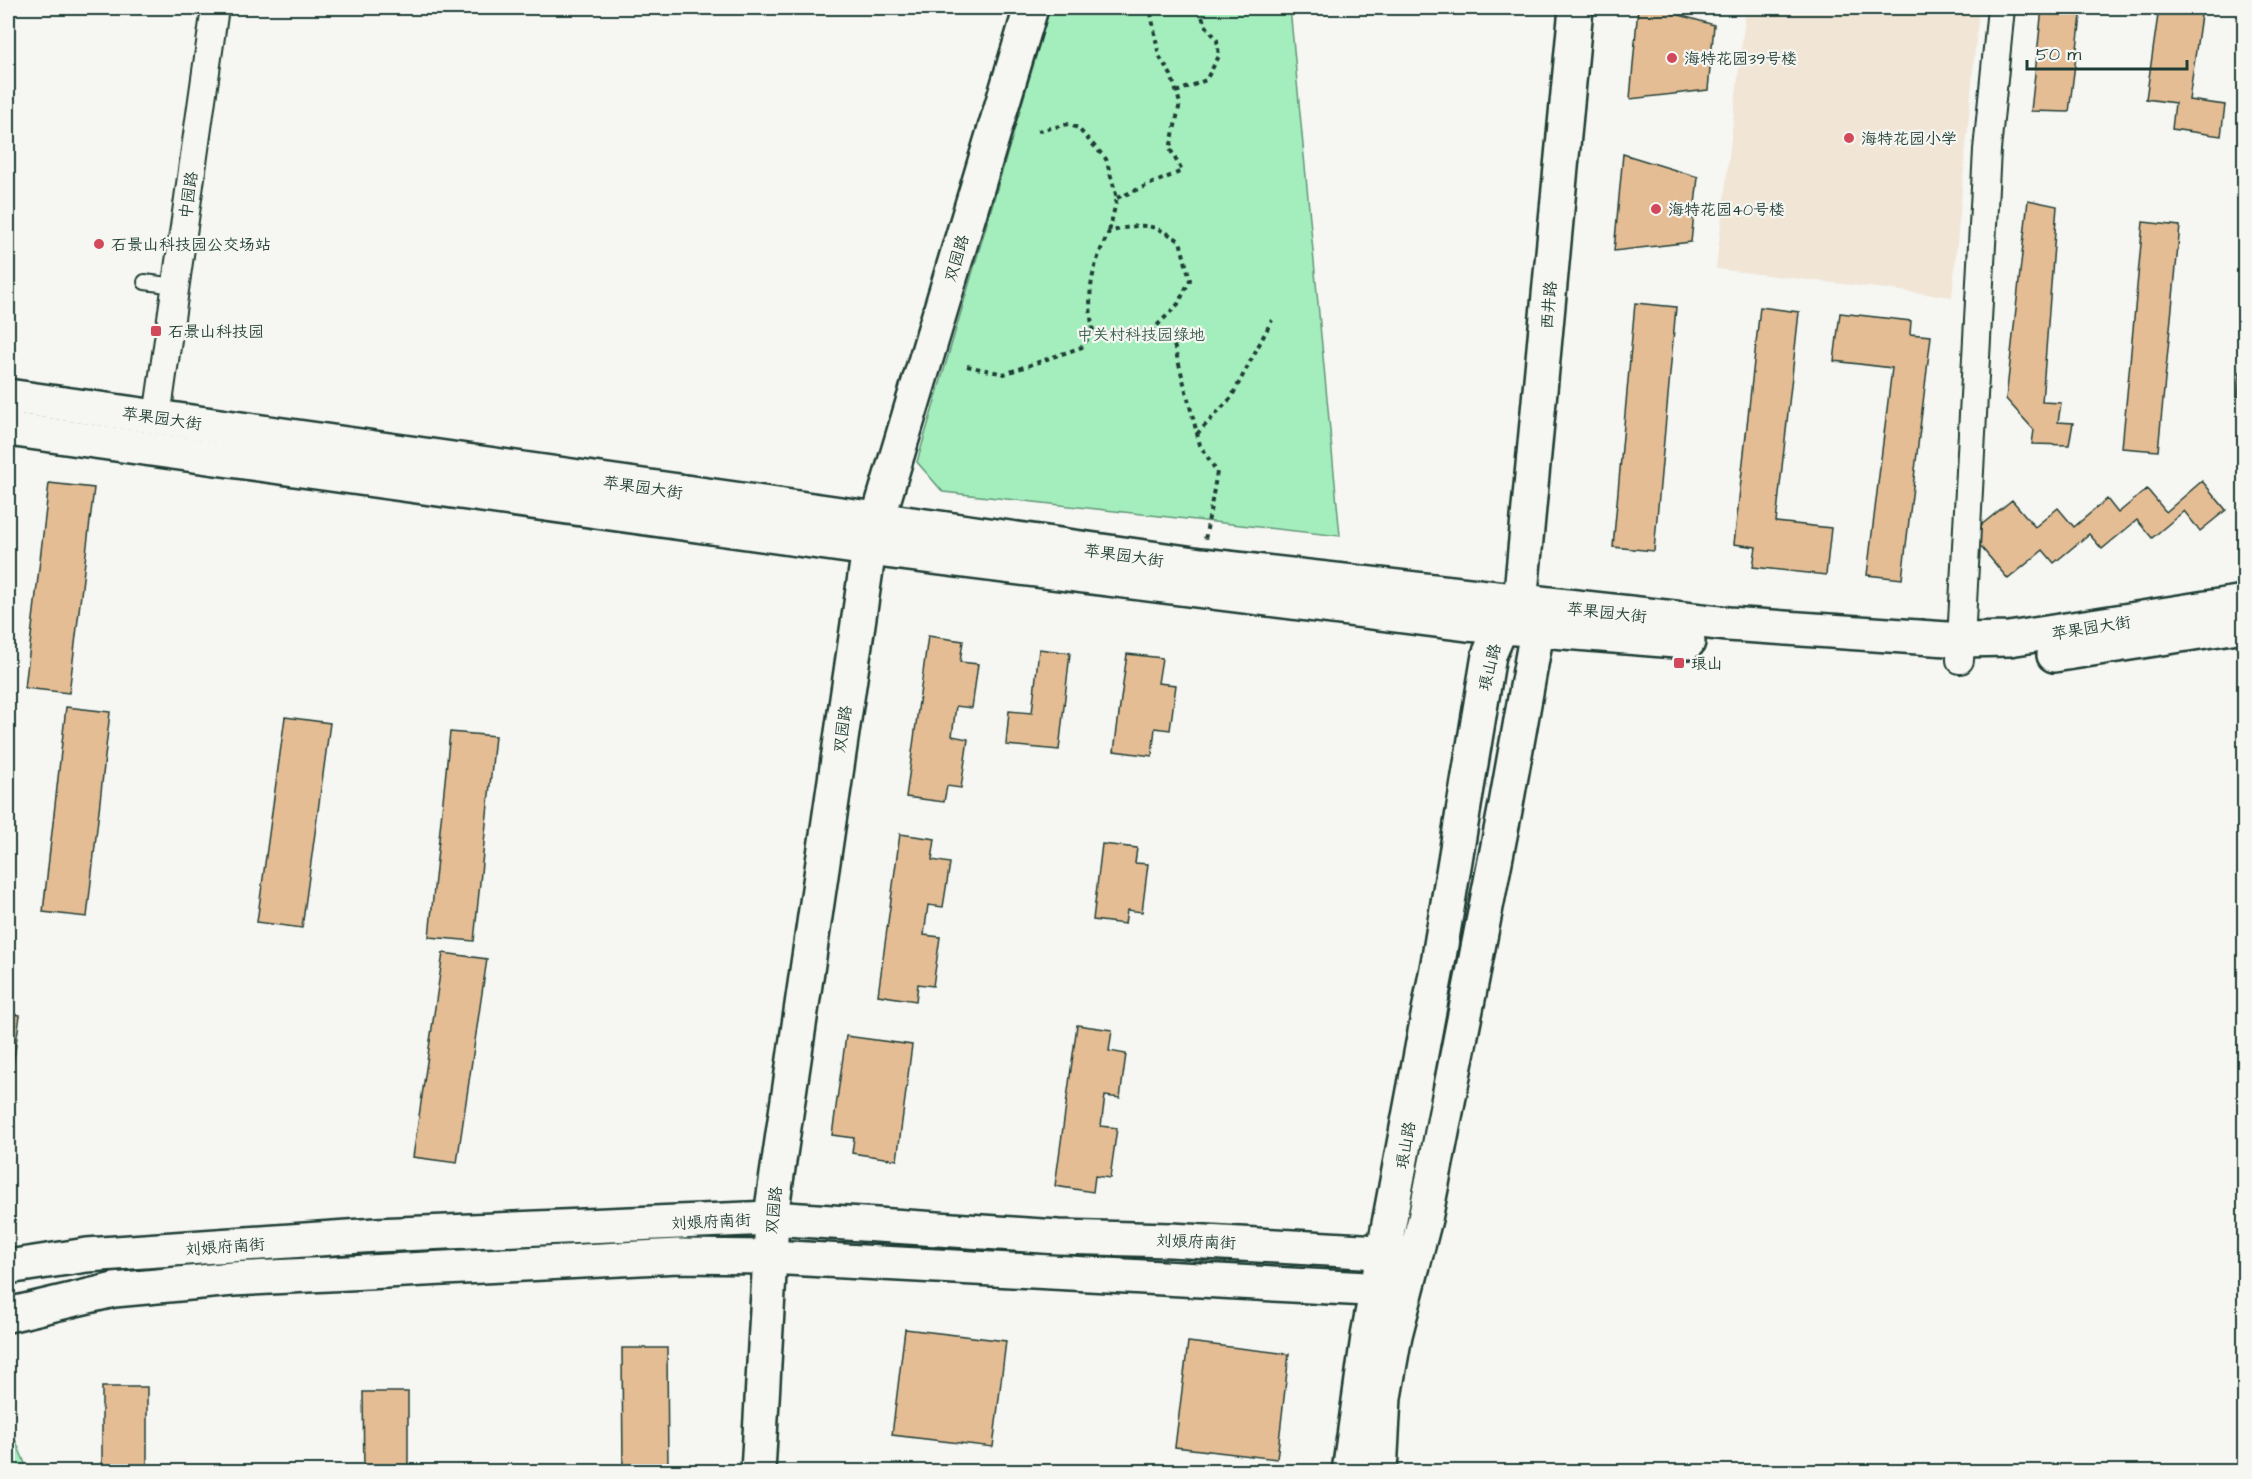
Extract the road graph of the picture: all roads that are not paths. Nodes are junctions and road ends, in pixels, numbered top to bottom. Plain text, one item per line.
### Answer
1 (215, 8) edge
2 (1031, 8) edge
3 (1576, 8) edge
4 (2001, 8) edge
5 (145, 282) dead end
6 (175, 286) junction
7 (8, 396) edge
8 (157, 417) junction
9 (8, 429) edge
10 (873, 534) junction
11 (2244, 602) edge
12 (1511, 615) junction
13 (2244, 625) edge
14 (1537, 631) junction
15 (1961, 650) junction
16 (771, 1218) junction
17 (1400, 1252) junction
18 (769, 1257) junction
19 (8, 1267) edge
20 (1391, 1289) junction
21 (8, 1315) edge
22 (758, 1472) edge
23 (1349, 1472) edge
24 (1380, 1472) edge

1 - 6 street, 中园路
2 - 10 main road, 双园路
3 - 12 main road, 西井路
4 - 15 street
5 - 6 lane
6 - 8 street, 中园路
7 - 8 main road, 苹果园大街
8 - 10 main road, 苹果园大街
9 - 10 main road, 苹果园大街
10 - 12 main road, 苹果园大街
10 - 12 main road, 苹果园大街
10 - 16 main road, 双园路
11 - 15 main road, 苹果园大街
12 - 14 main road, 苹果园大街
12 - 15 main road, 苹果园大街
12 - 17 main road, 琅山路
13 - 15 main road, 苹果园大街
14 - 15 main road, 苹果园大街
14 - 17 main road, 琅山路
16 - 17 main road, 刘娘府南街
16 - 18 main road, 双园路
16 - 19 main road, 刘娘府南街
17 - 20 main road, 琅山路
18 - 20 main road, 刘娘府南街
18 - 21 main road, 刘娘府南街
18 - 22 main road, 双园路
20 - 23 main road, 琅山路
20 - 24 main road, 琅山路

